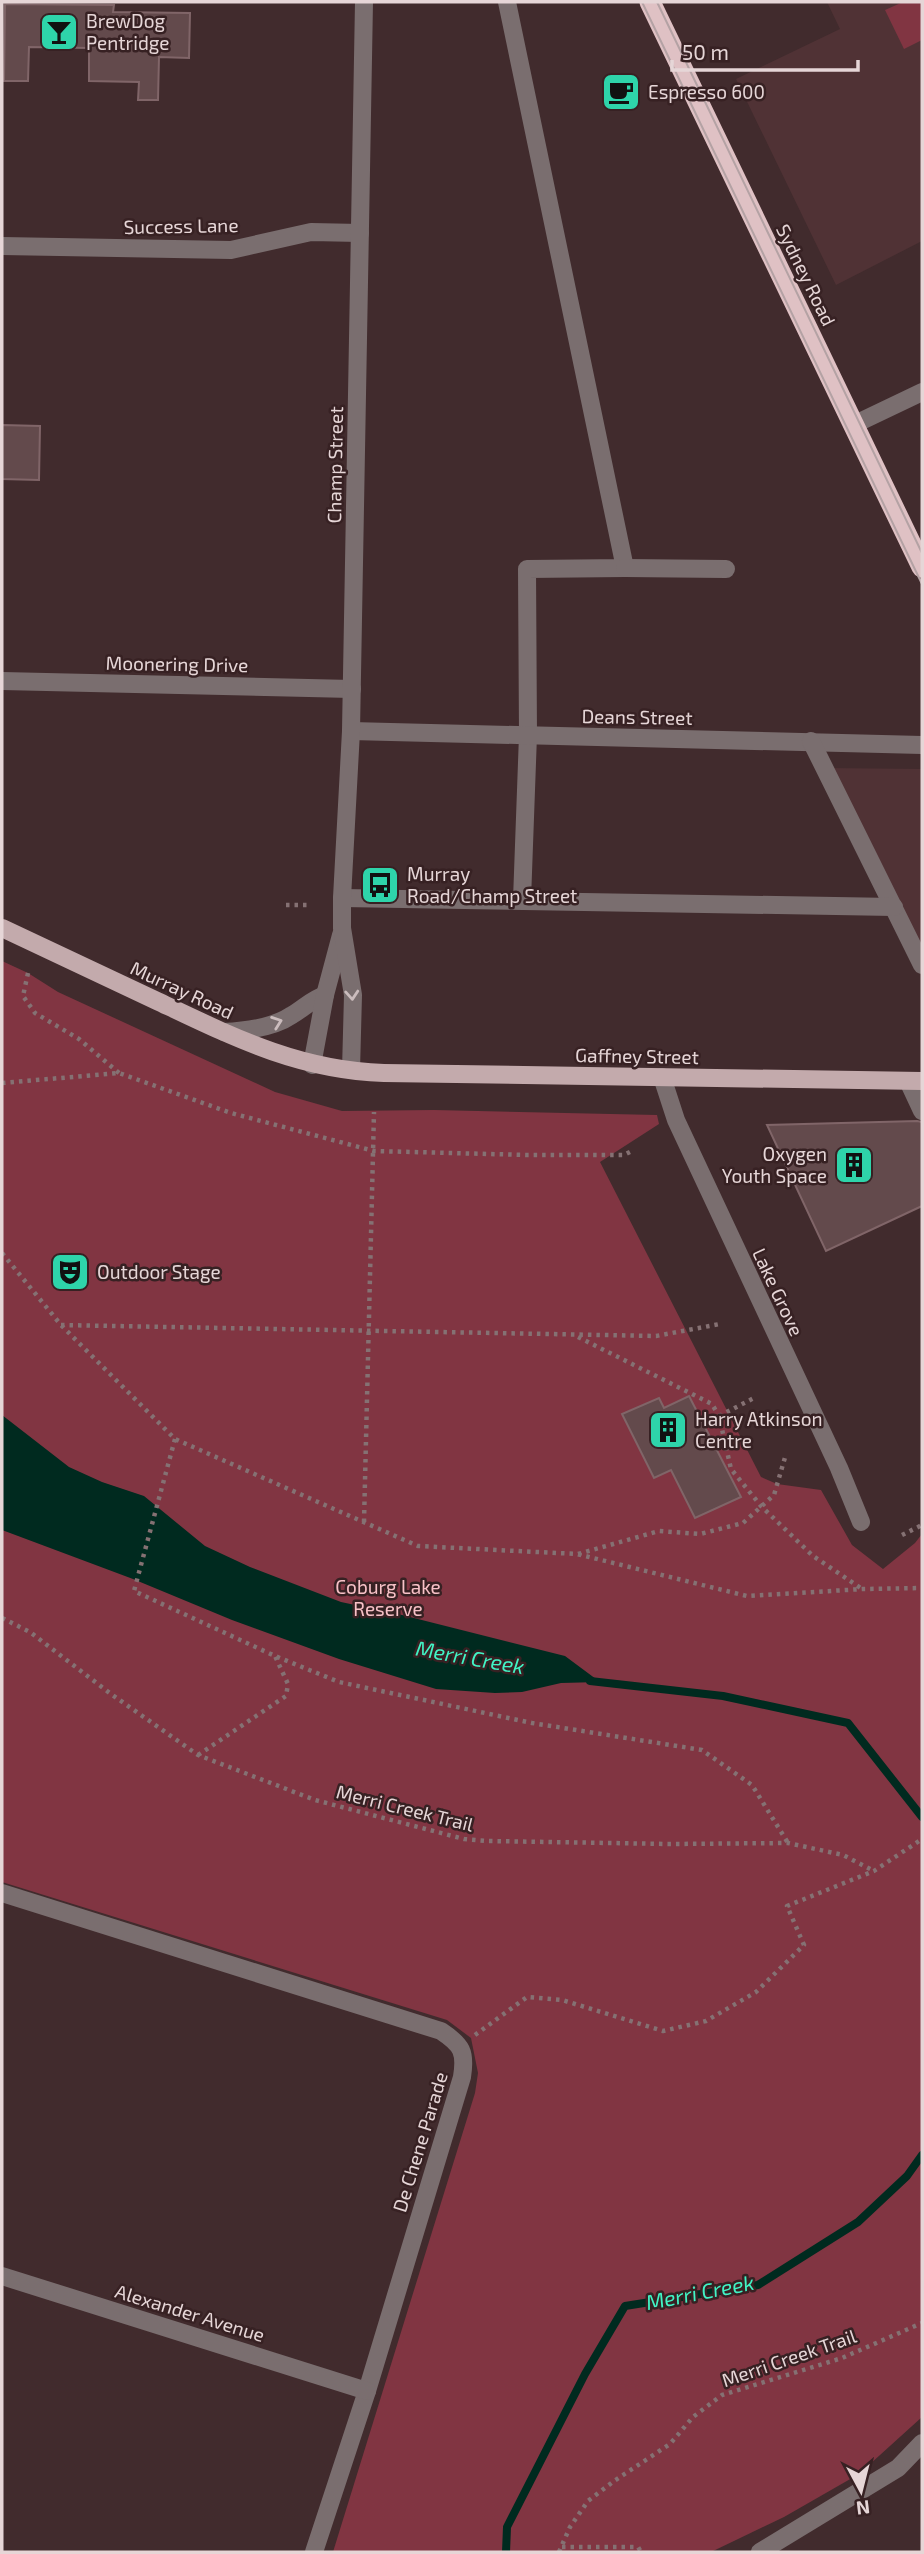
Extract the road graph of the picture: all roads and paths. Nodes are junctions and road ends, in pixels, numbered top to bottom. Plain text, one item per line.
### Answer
1 (364, 2) edge
2 (507, 2) edge
3 (650, 2) edge
4 (360, 233) junction
5 (2, 246) edge
6 (922, 392) edge
7 (853, 425) junction
8 (922, 567) edge
9 (625, 568) junction
10 (726, 569) dead end
11 (2, 681) edge
12 (352, 689) junction
13 (351, 731) junction
14 (528, 735) junction
15 (811, 741) junction
16 (922, 745) edge
17 (342, 898) junction
18 (522, 900) junction
19 (286, 905) dead end
20 (309, 905) dead end
21 (894, 907) junction
22 (2, 928) edge
23 (342, 928) junction
24 (922, 965) edge
25 (28, 973) dead end
26 (325, 995) junction
27 (223, 1032) junction
28 (312, 1065) junction
29 (351, 1070) junction
30 (119, 1073) junction
31 (662, 1077) junction
32 (915, 1081) edge
33 (2, 1083) edge
34 (922, 1111) edge
35 (374, 1112) dead end
36 (634, 1150) dead end
37 (374, 1152) junction
38 (2, 1253) edge
39 (720, 1324) dead end
40 (61, 1325) junction
41 (369, 1330) junction
42 (574, 1335) junction
43 (757, 1397) dead end
44 (719, 1416) junction
45 (175, 1439) junction
46 (786, 1454) dead end
47 (761, 1507) junction
48 (364, 1522) junction
49 (861, 1522) dead end
50 (922, 1525) edge
51 (902, 1535) dead end
52 (577, 1554) junction
53 (922, 1588) edge
54 (863, 1589) junction
55 (2, 1618) edge
56 (275, 1656) junction
57 (198, 1755) junction
58 (922, 1839) edge
59 (788, 1843) junction
60 (874, 1871) junction
61 (2, 1892) edge
62 (459, 2043) junction
63 (2, 2276) edge
64 (922, 2323) edge
65 (366, 2391) junction
66 (922, 2443) edge
67 (561, 2549) edge
68 (314, 2552) edge
69 (641, 2552) edge
70 (760, 2552) edge

1 - 4 street, Champ Street
2 - 9 street
3 - 7 highway, Sydney Road
4 - 5 street, Success Lane
4 - 12 street, Champ Street
6 - 7 street
7 - 8 highway, Sydney Road
9 - 10 street
9 - 14 street
11 - 12 street, Moonering Drive
12 - 13 street, Champ Street
13 - 14 street, Deans Street
13 - 17 street, Champ Street
14 - 15 street, Deans Street
14 - 18 street
15 - 16 street, Deans Street
15 - 21 street
17 - 18 street
17 - 23 street, Champ Street
18 - 21 street
19 - 20 path
21 - 24 street
22 - 27 main road, Murray Road
23 - 26 street, Champ Street
23 -> 29 street, Champ Street
25 - 30 path
27 -> 26 street
26 - 28 street, Champ Street
27 - 28 main road, Murray Road
28 - 29 main road, Murray Road
29 - 31 main road, Gaffney Street
30 - 33 path
30 - 37 path
31 - 32 main road, Gaffney Street
31 - 49 street, Lake Grove
32 - 34 street
35 - 37 path
36 - 37 path
37 - 41 path
38 - 40 path
39 - 42 path
40 - 41 path
40 - 45 path
41 - 42 path
41 - 48 path
42 - 44 path
43 - 44 path
44 - 47 path
45 - 48 path
45 - 56 path
46 - 47 path
47 - 52 path
47 - 54 path
48 - 52 path
50 - 51 path
52 - 54 path
53 - 54 path
55 - 57 path, Merri Creek Trail
56 - 57 path
56 - 59 path
57 - 59 path, Merri Creek Trail
58 - 60 path
59 - 60 path, Merri Creek Trail
60 - 62 path
61 - 62 street
62 - 65 street, De Chene Parade
63 - 65 street, Alexander Avenue
64 - 67 path, Merri Creek Trail
65 - 68 street, De Chene Parade
66 - 70 street
67 - 69 path

